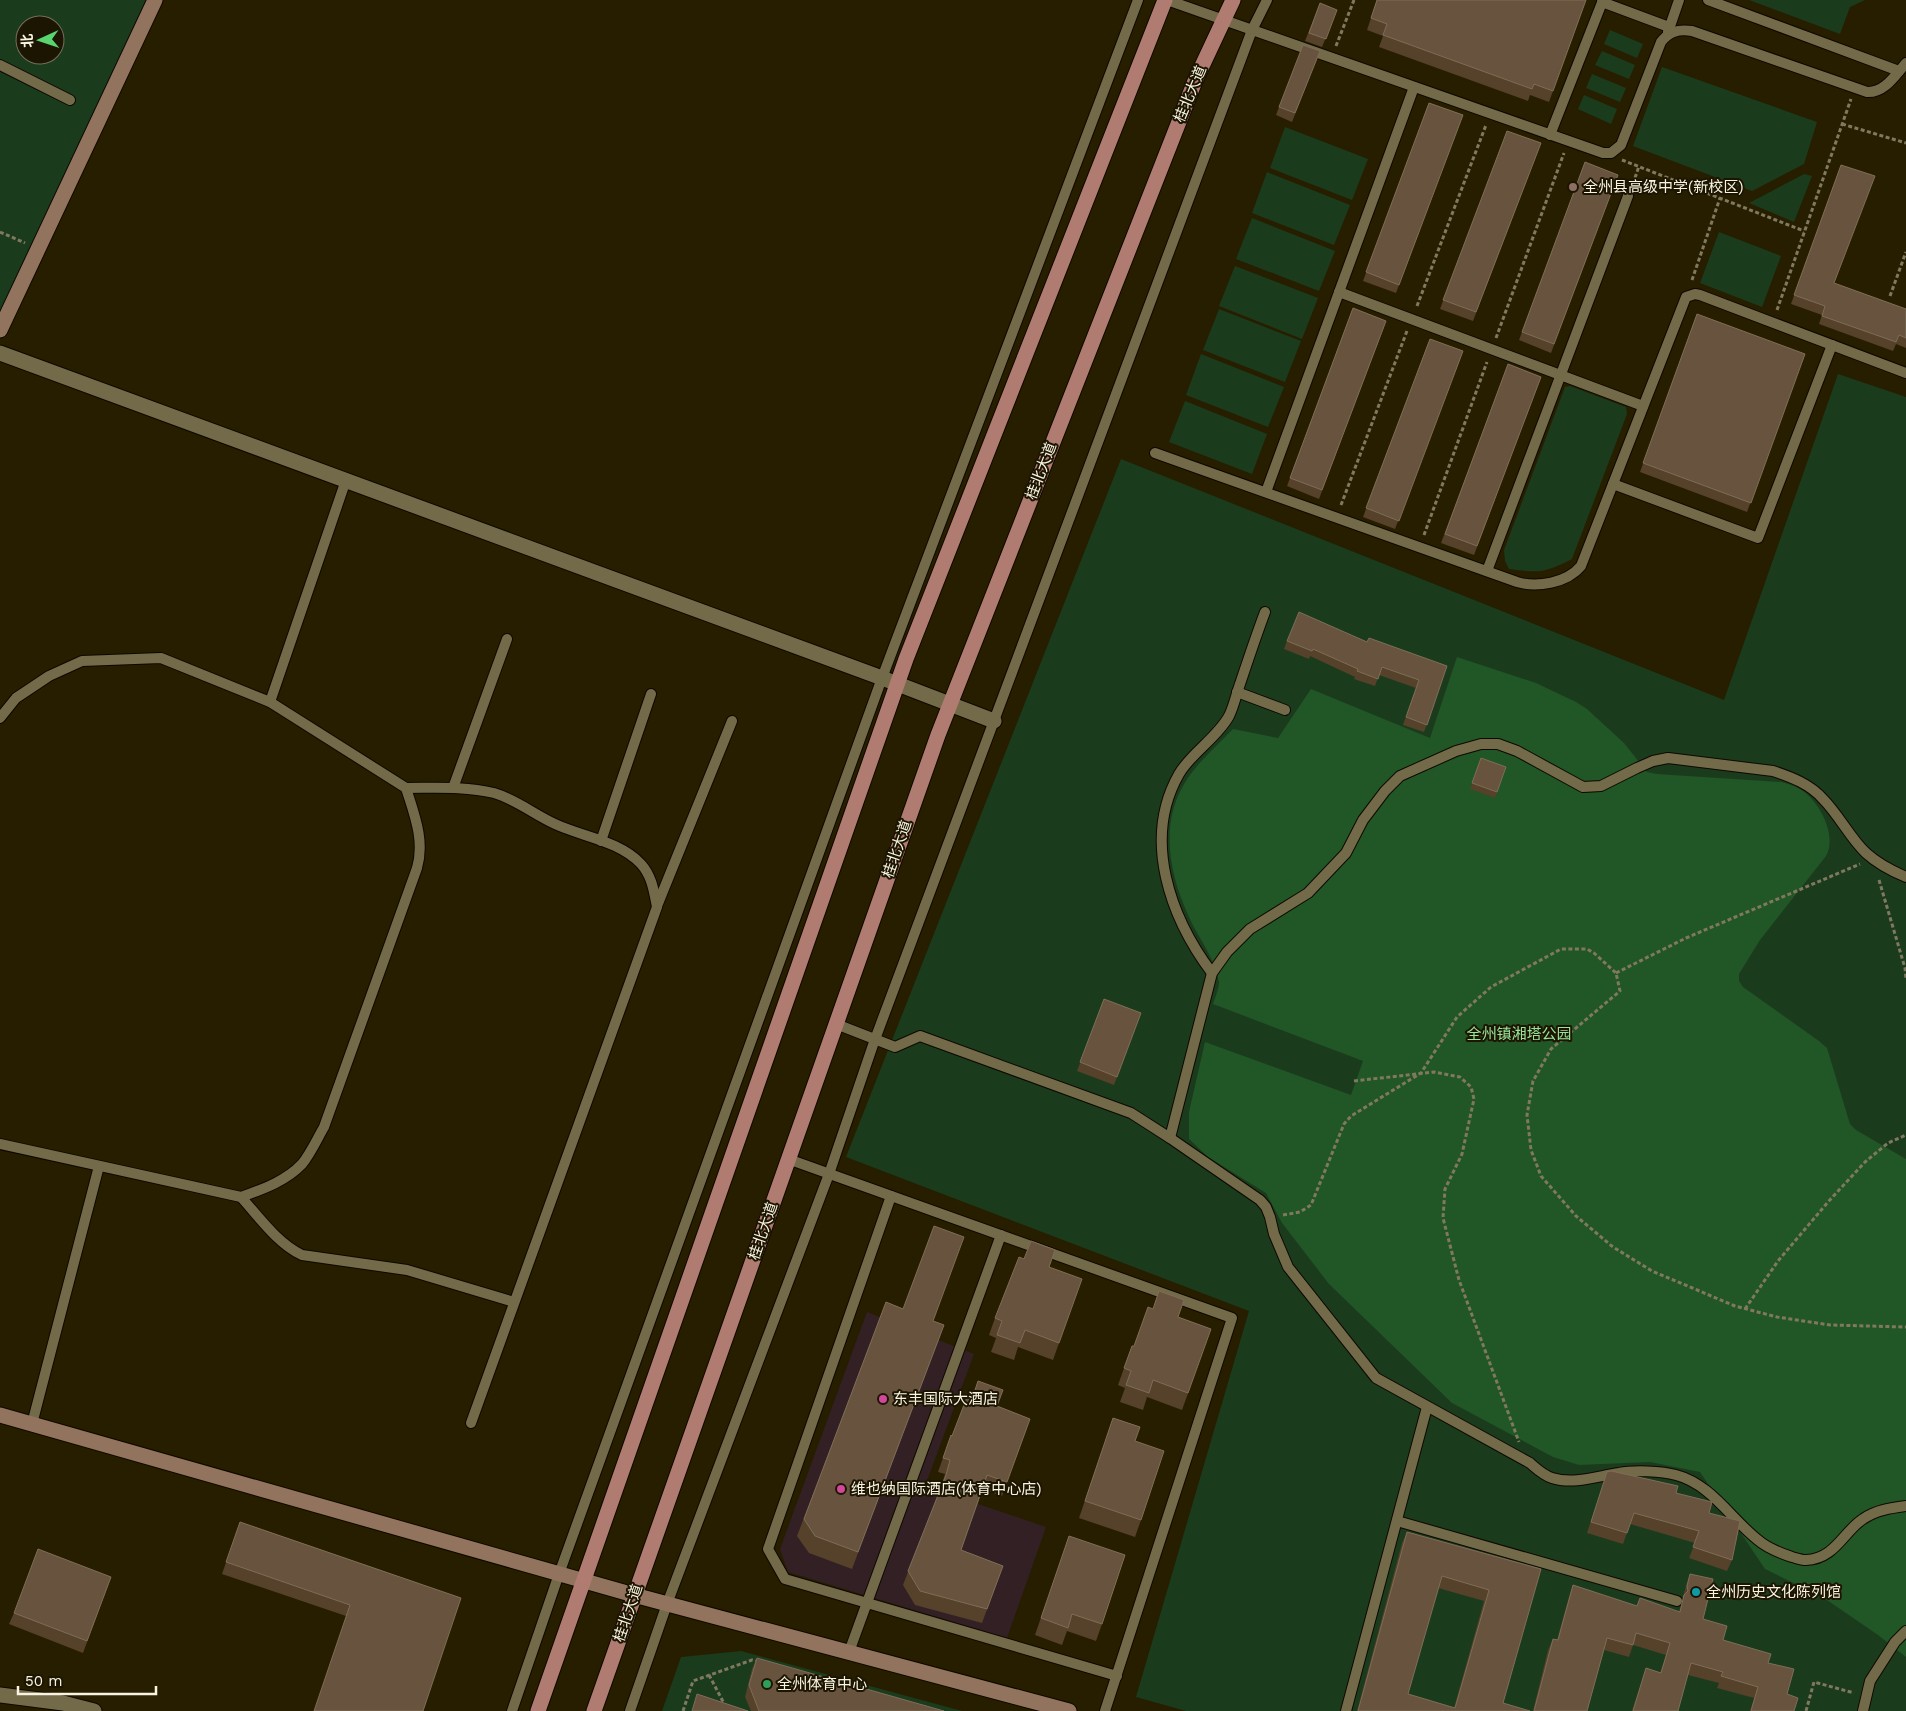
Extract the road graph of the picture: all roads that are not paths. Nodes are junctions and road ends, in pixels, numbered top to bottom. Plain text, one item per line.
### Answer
1 (155, 0) edge
2 (1138, 0) edge
3 (1166, 0) edge
4 (1233, 0) edge
5 (1267, 0) edge
6 (1679, 0) edge
7 (1708, 0) edge
8 (1603, 1) edge
9 (1224, 20) junction
10 (1252, 30) junction
11 (1668, 31) junction
12 (1906, 63) edge
13 (0, 65) edge
14 (1898, 71) junction
15 (1414, 87) junction
16 (70, 100) dead end
17 (1550, 135) junction
18 (1628, 196) road end
19 (1339, 292) junction
20 (0, 330) edge
21 (1832, 345) junction
22 (0, 353) edge
23 (1906, 373) edge
24 (1561, 375) junction
25 (1643, 406) junction
26 (1154, 453) dead end
27 (346, 480) junction
28 (1613, 484) junction
29 (1266, 492) junction
30 (1487, 571) junction
31 (1265, 612) dead end
32 (507, 639) dead end
33 (882, 678) junction
34 (898, 683) junction
35 (1237, 692) junction
36 (652, 694) dead end
37 (270, 702) junction
38 (950, 704) junction
39 (1285, 710) dead end
40 (0, 718) edge
41 (732, 720) dead end
42 (994, 721) junction
43 (406, 788) junction
44 (453, 788) junction
45 (601, 841) junction
46 (1906, 877) edge
47 (657, 907) junction
48 (1212, 973) junction
49 (836, 1024) junction
50 (875, 1039) junction
51 (1170, 1138) junction
52 (0, 1144) edge
53 (788, 1159) junction
54 (99, 1166) junction
55 (829, 1174) junction
56 (892, 1196) junction
57 (241, 1197) junction
58 (1000, 1235) junction
59 (514, 1302) junction
60 (1427, 1407) junction
61 (0, 1415) edge
62 (471, 1423) dead end
63 (32, 1424) junction
64 (1906, 1506) edge
65 (1397, 1521) junction
66 (559, 1574) junction
67 (583, 1580) junction
68 (634, 1595) junction
69 (1677, 1601) dead end
70 (867, 1603) junction
71 (667, 1604) junction
72 (1906, 1631) edge
73 (849, 1652) junction
74 (1116, 1676) junction
75 (0, 1695) edge
76 (94, 1711) edge
77 (512, 1711) edge
78 (538, 1711) edge
79 (594, 1711) edge
80 (630, 1711) edge
81 (1069, 1711) edge
82 (1106, 1711) edge
83 (1346, 1711) edge
84 (1863, 1711) edge

1 - 20 main road
2 - 33 lane
3 - 9 lane
3 - 34 main road
4 - 9 main road, 桂北大道
5 - 10 lane
6 - 11 lane
7 - 14 lane
8 - 11 lane
8 - 17 lane
9 - 10 lane
9 - 38 main road, 桂北大道
10 - 15 lane
10 - 42 lane
11 - 14 lane
11 - 17 lane
12 - 14 lane
13 - 16 lane
15 - 17 lane
15 - 19 lane
18 - 24 lane
19 - 24 lane
19 - 29 lane
21 - 23 lane
21 - 25 lane
21 - 28 lane
22 - 27 street
24 - 25 lane
24 - 30 lane
25 - 28 lane
26 - 29 lane
27 - 33 street
27 - 37 lane
28 - 30 lane
29 - 30 lane
31 - 35 lane
32 - 44 lane
33 - 34 street
33 - 66 lane
34 - 38 street
34 - 67 main road
35 - 39 lane
35 - 48 lane
36 - 45 lane
37 - 40 lane
37 - 43 lane
38 - 42 street
38 - 49 main road, 桂北大道
41 - 47 lane
42 - 50 lane
43 - 44 lane
43 - 57 lane
44 - 45 lane
45 - 47 lane
46 - 48 lane
47 - 59 lane
48 - 51 lane
49 - 50 lane
49 - 53 main road, 桂北大道
50 - 51 lane
50 - 55 lane
51 - 60 lane
52 - 54 lane
53 - 55 lane
53 - 68 main road, 桂北大道
54 - 57 lane
54 - 63 lane
55 - 56 lane
55 - 71 lane
56 - 58 lane
56 - 70 lane
57 - 59 lane
58 - 70 lane
58 - 74 lane
59 - 62 lane
60 - 64 lane
60 - 65 lane
61 - 63 main road
63 - 66 main road
65 - 69 lane
65 - 83 lane
66 - 67 main road
66 - 77 lane
67 - 68 main road
67 - 78 main road
68 - 71 main road
68 - 79 main road, 桂北大道
70 - 73 lane
70 - 74 lane
71 - 73 main road
71 - 80 lane
72 - 84 lane
73 - 81 main road
74 - 82 lane
75 - 76 street

